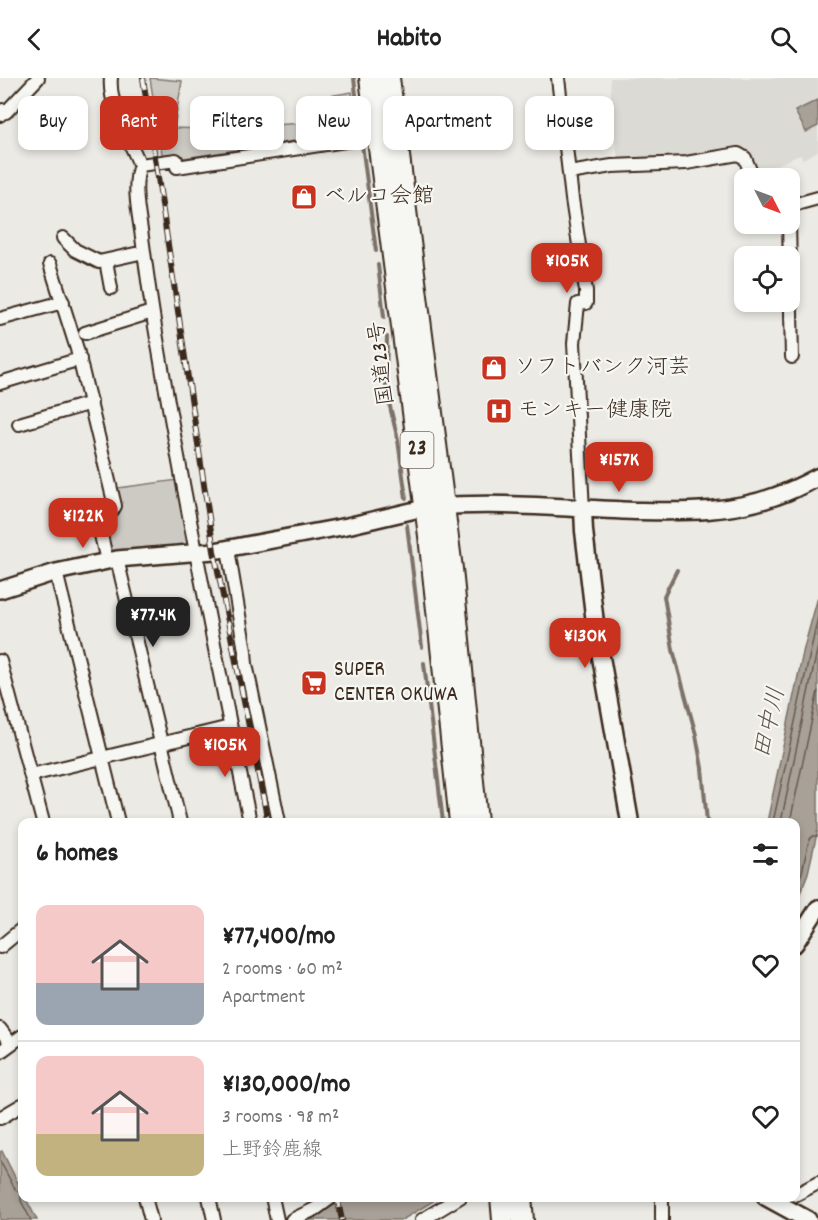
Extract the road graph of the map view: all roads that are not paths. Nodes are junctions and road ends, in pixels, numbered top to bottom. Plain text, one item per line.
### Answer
1 (38, 78) edge
2 (111, 78) edge
3 (370, 78) edge
4 (389, 78) edge
5 (558, 78) edge
6 (0, 115) edge
7 (378, 136) junction
8 (140, 165) junction
9 (749, 168) edge
10 (569, 173) junction
11 (818, 198) edge
12 (800, 203) edge
13 (789, 234) edge
14 (63, 238) dead end
15 (144, 252) junction
16 (106, 261) junction
17 (50, 264) dead end
18 (111, 288) dead end
19 (63, 302) junction
20 (153, 312) junction
21 (0, 319) edge
22 (85, 333) dead end
23 (792, 357) dead end
24 (80, 359) junction
25 (0, 383) edge
26 (91, 403) junction
27 (19, 424) dead end
28 (818, 477) edge
29 (434, 507) junction
30 (583, 510) junction
31 (228, 549) junction
32 (195, 554) junction
33 (112, 560) junction
34 (56, 572) junction
35 (0, 590) edge
36 (0, 661) edge
37 (230, 727) junction
38 (161, 743) junction
39 (102, 758) junction
40 (31, 775) junction
41 (42, 818) edge
42 (117, 818) edge
43 (179, 818) edge
44 (249, 818) edge
45 (278, 818) edge
46 (460, 818) edge
47 (477, 818) edge
48 (629, 818) edge
49 (818, 908) edge
50 (18, 932) edge
51 (800, 936) edge
52 (0, 947) edge
53 (0, 1029) edge
54 (18, 1039) edge
55 (11, 1044) junction
56 (0, 1052) edge
57 (18, 1107) edge
58 (0, 1118) edge
59 (818, 1183) edge
60 (800, 1192) edge
61 (146, 1202) edge
62 (210, 1202) edge
63 (273, 1202) edge
64 (323, 1202) edge
65 (452, 1202) edge
66 (501, 1202) edge
67 (521, 1202) edge
68 (662, 1202) edge
69 (787, 1202) edge
70 (151, 1220) edge
71 (214, 1220) edge
72 (277, 1220) edge
73 (292, 1220) edge
74 (422, 1220) edge
75 (503, 1220) edge
76 (523, 1220) edge
77 (662, 1220) edge
78 (808, 1220) edge

1 - 6 street
2 - 8 street
3 - 7 highway, 国道23号 / 23
4 - 29 highway, 国道23号 / 23
5 - 10 street
7 - 8 street
7 - 29 highway, 国道23号 / 23
8 - 15 street
9 - 10 street
10 - 30 street
11 - 12 street
13 - 23 street
14 - 16 street
15 - 16 street
15 - 20 street
16 - 18 street
17 - 19 street
19 - 21 street
19 - 24 street
20 - 22 street
20 - 32 street
24 - 25 street
24 - 26 street
26 - 27 street
26 - 33 street
28 - 30 main road
29 - 30 main road
29 - 31 street
29 - 46 highway, 国道23号 / 23
29 - 47 highway, 国道23号 / 23
30 - 48 main road
31 - 32 street
31 - 45 street
32 - 33 street
32 - 37 street
33 - 34 street
33 - 38 street
34 - 35 street
34 - 39 street
36 - 40 street
37 - 38 street
37 - 44 street
38 - 39 street
38 - 43 street
39 - 40 street
39 - 42 street
40 - 41 street
49 - 51 street
50 - 52 street
53 - 55 street
54 - 55 street
55 - 56 street
57 - 58 street
59 - 60 street
61 - 70 street
62 - 71 street
63 - 72 street
64 - 73 street
65 - 74 street
66 - 75 highway
67 - 76 highway
68 - 77 street
69 - 78 main road

